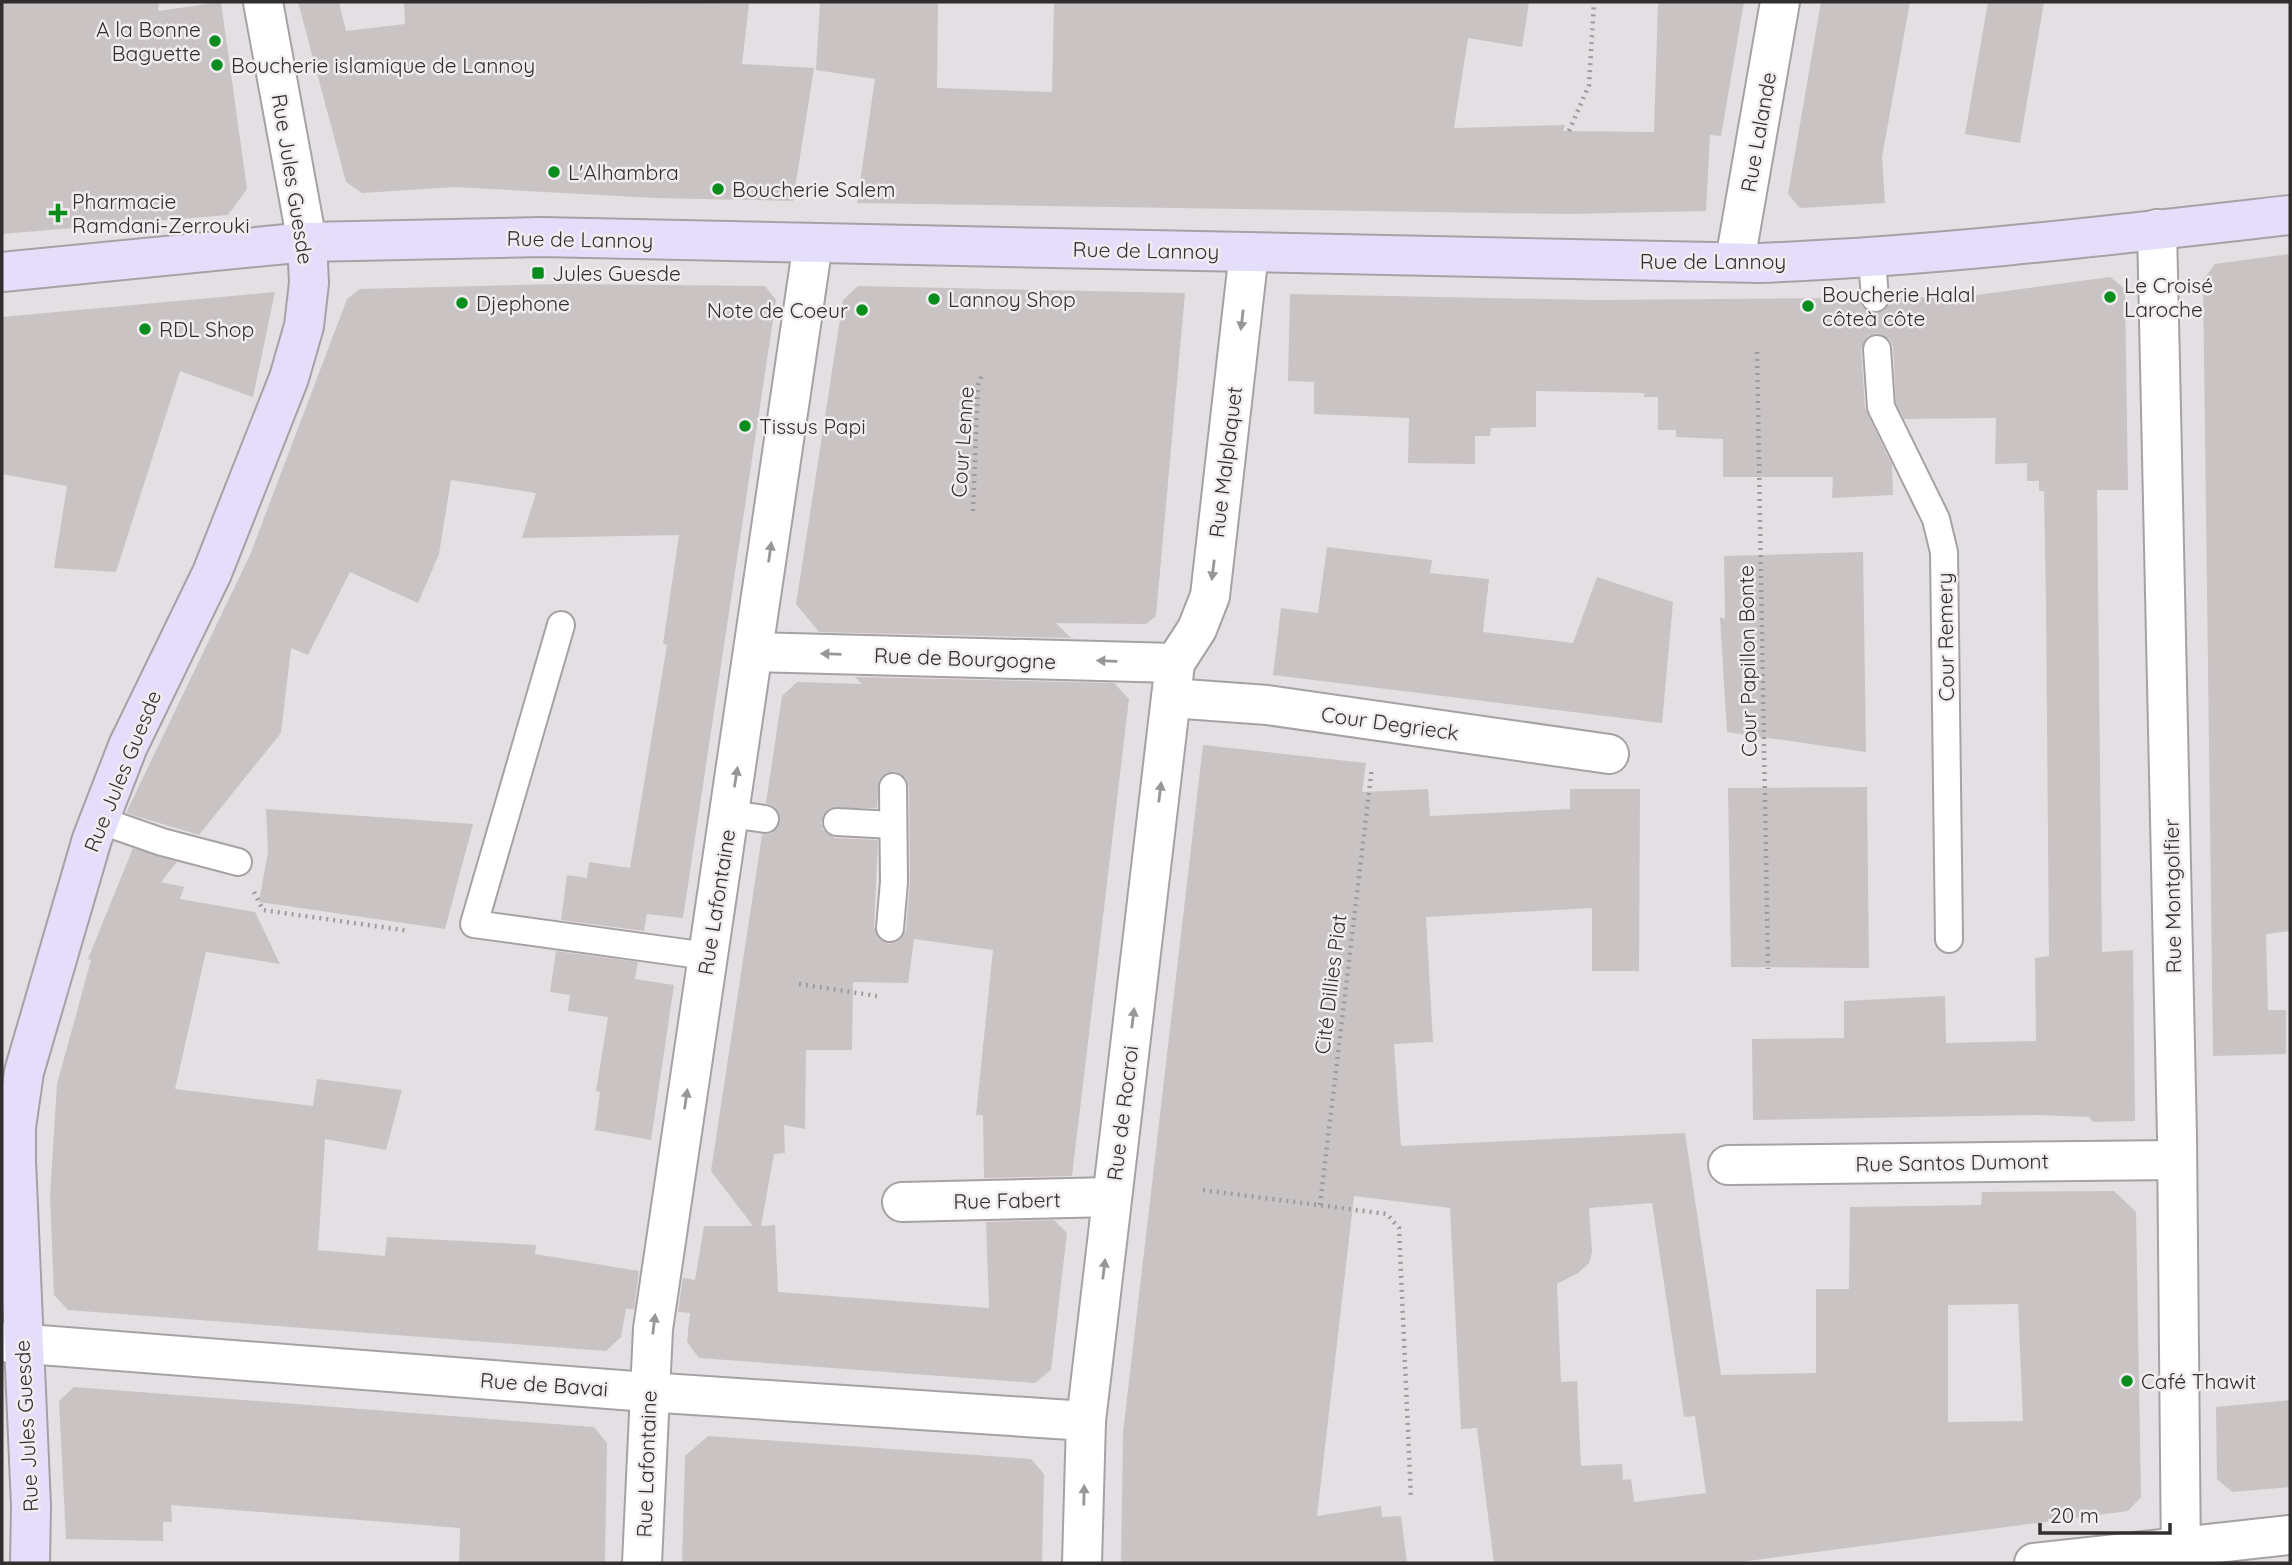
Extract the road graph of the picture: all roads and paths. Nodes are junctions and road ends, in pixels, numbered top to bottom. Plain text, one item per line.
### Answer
1 (264, 2) edge
2 (1594, 2) edge
3 (1780, 2) edge
4 (1569, 131) dead end
5 (2290, 215) edge
6 (2157, 229) junction
7 (307, 243) junction
8 (813, 243) junction
9 (1249, 252) junction
10 (1872, 259) junction
11 (1735, 261) junction
12 (2, 272) edge
13 (1875, 298) dead end
14 (1877, 349) dead end
15 (1757, 352) dead end
16 (982, 375) dead end
17 (973, 511) dead end
18 (561, 625) dead end
19 (755, 652) junction
20 (1173, 681) junction
21 (1609, 754) dead end
22 (1371, 767) dead end
23 (893, 787) dead end
24 (99, 820) junction
25 (837, 822) dead end
26 (893, 825) junction
27 (237, 862) joint
28 (890, 928) dead end
29 (409, 931) dead end
30 (1949, 939) dead end
31 (707, 956) junction
32 (1768, 969) dead end
33 (799, 984) dead end
34 (877, 996) dead end
35 (2177, 1160) junction
36 (1728, 1165) dead end
37 (1203, 1190) dead end
38 (1112, 1197) junction
39 (902, 1202) dead end
40 (1320, 1205) junction
41 (12, 1343) edge
42 (648, 1392) junction
43 (1086, 1421) junction
44 (1411, 1499) dead end
45 (2290, 1535) edge
46 (2181, 1554) edge
47 (30, 1563) edge
48 (642, 1563) edge
49 (1082, 1563) edge
50 (2034, 1563) edge

1 - 7 street, Rue Jules Guesde
2 - 4 path
3 - 11 street, Rue Lalande
5 - 6 main road, Rue de Lannoy
6 - 10 main road, Rue de Lannoy
6 - 35 street, Rue Montgolfier
7 - 8 main road, Rue de Lannoy
7 - 12 main road, Rue de Lannoy
7 - 24 main road, Rue Jules Guesde
8 - 9 main road, Rue de Lannoy
19 -> 8 street, Rue Lafontaine
9 - 11 main road, Rue de Lannoy
9 -> 20 street, Rue Malplaquet
10 - 11 main road, Rue de Lannoy
10 - 13 lane
14 - 30 lane, Cour Remery
15 - 32 path, Cour Papillon Bonte
16 - 17 path, Cour Lenne
18 - 31 lane
20 -> 19 street, Rue de Bourgogne
31 -> 19 street, Rue Lafontaine
20 - 21 street, Cour Degrieck
38 -> 20 street, Rue de Rocroi
22 - 40 path, Cité Dillies Piat
23 - 26 lane
24 - 27 lane
24 - 41 main road, Rue Jules Guesde
25 - 26 lane
26 - 28 lane
27 - 29 path
42 -> 31 street, Rue Lafontaine
33 - 34 path
35 - 36 street, Rue Santos Dumont
35 - 46 street, Rue Montgolfier
37 - 40 path
38 - 39 street, Rue Fabert
43 -> 38 street, Rue de Rocroi
40 - 44 path
41 - 42 street, Rue de Bavai
41 - 47 main road, Rue Jules Guesde
42 - 43 street, Rue de Bavai
42 - 48 street, Rue Lafontaine
49 -> 43 street, Rue de Rocroi
45 - 46 street
46 - 50 street

